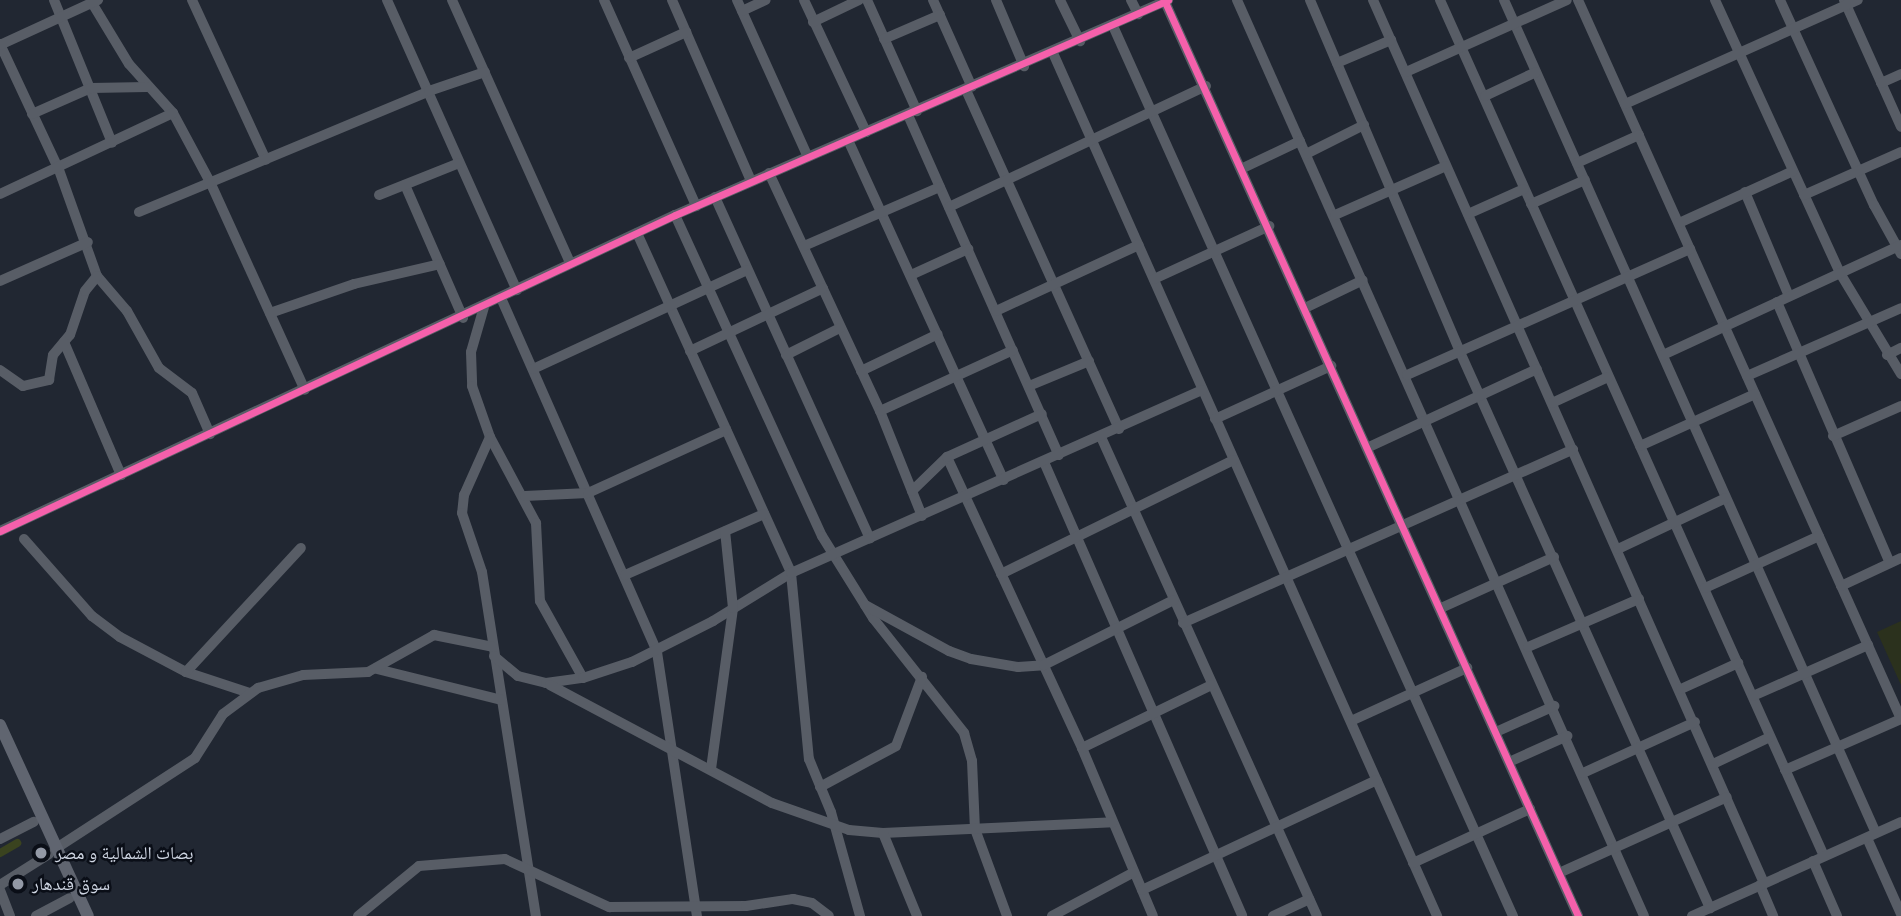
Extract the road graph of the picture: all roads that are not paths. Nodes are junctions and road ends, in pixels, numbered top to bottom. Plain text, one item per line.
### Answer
1 (54, 0) edge
2 (192, 0) edge
3 (387, 0) edge
4 (452, 0) edge
5 (604, 0) edge
6 (672, 0) edge
7 (737, 0) edge
8 (766, 0) edge
9 (804, 0) edge
10 (859, 0) edge
11 (867, 0) edge
12 (933, 0) edge
13 (996, 0) edge
14 (1060, 0) edge
15 (1131, 0) edge
16 (1237, 0) edge
17 (1310, 0) edge
18 (1373, 0) edge
19 (1440, 0) edge
20 (1504, 0) edge
21 (1567, 0) edge
22 (1578, 0) edge
23 (1715, 0) edge
24 (1780, 0) edge
25 (1858, 0) edge
26 (95, 1) edge
27 (1167, 1) edge
28 (1845, 3) edge
29 (742, 10) junction
30 (1138, 14) junction
31 (940, 15) junction
32 (61, 18) junction
33 (813, 22) junction
34 (1514, 23) junction
35 (1113, 26) junction
36 (1794, 29) junction
37 (686, 32) junction
38 (884, 39) junction
39 (1391, 40) junction
40 (1080, 41) junction
41 (0, 44) edge
42 (1463, 47) junction
43 (1053, 53) junction
44 (1738, 53) junction
45 (629, 58) junction
46 (1337, 63) junction
47 (1024, 66) junction
48 (485, 72) junction
49 (1406, 72) junction
50 (1536, 72) junction
51 (1901, 74) edge
52 (1881, 83) junction
53 (1206, 86) junction
54 (147, 87) junction
55 (91, 88) junction
56 (969, 88) junction
57 (429, 90) junction
58 (1485, 96) junction
59 (1625, 104) junction
60 (1152, 110) junction
61 (173, 113) junction
62 (912, 113) junction
63 (32, 114) junction
64 (1364, 125) junction
65 (1901, 127) edge
66 (866, 132) junction
67 (1639, 135) junction
68 (1093, 139) junction
69 (848, 140) junction
70 (1300, 141) junction
71 (112, 144) junction
72 (1901, 152) edge
73 (1306, 154) junction
74 (808, 157) junction
75 (266, 160) junction
76 (460, 163) junction
77 (1577, 163) junction
78 (1446, 166) junction
79 (1243, 168) junction
80 (59, 170) junction
81 (1858, 170) junction
82 (1793, 171) junction
83 (769, 173) junction
84 (1007, 178) junction
85 (1585, 180) junction
86 (751, 181) junction
87 (211, 184) junction
88 (404, 184) junction
89 (940, 187) junction
90 (1524, 189) junction
91 (1392, 190) junction
92 (1745, 192) junction
93 (0, 194) edge
94 (379, 195) dead end
95 (1804, 195) junction
96 (715, 197) junction
97 (1531, 204) junction
98 (696, 206) junction
99 (949, 207) junction
100 (139, 212) dead end
101 (883, 213) junction
102 (1468, 214) junction
103 (675, 215) junction
104 (1335, 215) junction
105 (1679, 223) junction
106 (1269, 226) junction
107 (637, 233) junction
108 (88, 242) junction
109 (1139, 245) junction
110 (804, 246) junction
111 (1900, 248) edge
112 (968, 249) junction
113 (1690, 249) junction
114 (1215, 251) junction
115 (570, 263) junction
116 (440, 264) junction
117 (747, 270) junction
118 (1840, 273) junction
119 (911, 275) junction
120 (97, 276) junction
121 (1627, 276) junction
122 (1154, 279) junction
123 (1363, 280) junction
124 (0, 281) edge
125 (1056, 284) junction
126 (707, 288) junction
127 (823, 288) junction
128 (517, 289) junction
129 (1789, 296) junction
130 (501, 298) junction
131 (1572, 300) junction
132 (1777, 302) junction
133 (668, 305) junction
134 (484, 307) junction
135 (1305, 308) junction
136 (1901, 308) edge
137 (996, 311) junction
138 (270, 313) junction
139 (767, 314) junction
140 (463, 318) junction
141 (1868, 322) junction
142 (1517, 325) junction
143 (1725, 326) junction
144 (841, 328) junction
145 (727, 333) junction
146 (938, 334) junction
147 (64, 342) junction
148 (1901, 348) edge
149 (1013, 350) junction
150 (690, 351) junction
151 (1460, 352) junction
152 (1798, 352) junction
153 (786, 355) junction
154 (1663, 355) junction
155 (1887, 355) junction
156 (1089, 361) junction
157 (1331, 366) junction
158 (533, 369) junction
159 (1538, 369) junction
160 (0, 370) edge
161 (861, 371) junction
162 (1901, 374) edge
163 (957, 375) junction
164 (1407, 375) junction
165 (1747, 376) junction
166 (1608, 377) junction
167 (1029, 386) junction
168 (305, 390) junction
169 (1202, 390) junction
170 (1277, 390) junction
171 (1755, 394) junction
172 (1480, 395) junction
173 (1552, 403) junction
174 (1901, 406) edge
175 (880, 411) junction
176 (1042, 414) junction
177 (1215, 419) junction
178 (1426, 419) junction
179 (1693, 423) junction
180 (1119, 429) junction
181 (726, 430) junction
182 (210, 434) junction
183 (1833, 436) junction
184 (490, 437) junction
185 (1101, 437) junction
186 (986, 440) junction
187 (1640, 446) junction
188 (1369, 447) junction
189 (1573, 449) junction
190 (1059, 455) junction
191 (947, 457) junction
192 (1234, 460) junction
193 (1044, 462) junction
194 (1516, 474) junction
195 (121, 475) junction
196 (1004, 480) junction
197 (912, 491) junction
198 (588, 493) junction
199 (525, 496) junction
200 (1726, 498) junction
201 (965, 499) junction
202 (1460, 499) junction
203 (1134, 510) junction
204 (764, 514) junction
205 (922, 516) junction
206 (1675, 523) junction
207 (1403, 526) junction
208 (0, 531) edge
209 (725, 531) junction
210 (1819, 536) junction
211 (870, 538) junction
212 (1077, 538) junction
213 (24, 539) dead end
214 (301, 548) dead end
215 (1618, 549) junction
216 (1347, 550) junction
217 (832, 555) junction
218 (1553, 557) junction
219 (1901, 558) edge
220 (1889, 563) junction
221 (1756, 564) junction
222 (791, 573) junction
223 (1002, 574) junction
224 (625, 575) junction
225 (1286, 575) junction
226 (1498, 581) junction
227 (1841, 586) junction
228 (1705, 588) junction
229 (1639, 599) junction
230 (1174, 600) junction
231 (864, 605) junction
232 (733, 608) junction
233 (1441, 608) junction
234 (1183, 624) junction
235 (1583, 624) junction
236 (1116, 629) junction
237 (1868, 645) junction
238 (1528, 647) junction
239 (494, 652) junction
240 (657, 652) junction
241 (1738, 663) junction
242 (1044, 664) junction
243 (1467, 668) junction
244 (377, 669) junction
245 (186, 672) junction
246 (1805, 673) junction
247 (922, 677) junction
248 (583, 678) junction
249 (546, 683) junction
250 (1212, 685) junction
251 (1681, 689) junction
252 (250, 693) junction
253 (1413, 693) junction
254 (1753, 696) junction
255 (501, 700) junction
256 (1554, 706) junction
257 (1153, 714) junction
258 (1901, 719) edge
259 (1351, 721) junction
260 (1695, 722) junction
261 (0, 725) edge
262 (1496, 732) junction
263 (1567, 736) junction
264 (1770, 737) junction
265 (0, 746) edge
266 (669, 746) junction
267 (1839, 747) junction
268 (1082, 748) junction
269 (1638, 748) junction
270 (1509, 762) junction
271 (1713, 764) junction
272 (711, 769) junction
273 (1785, 770) junction
274 (1583, 773) junction
275 (1377, 780) junction
276 (820, 787) junction
277 (1727, 797) junction
278 (1530, 809) junction
279 (34, 822) junction
280 (1113, 822) junction
281 (1672, 822) junction
282 (1901, 822) edge
283 (835, 827) junction
284 (1277, 827) junction
285 (975, 829) junction
286 (883, 833) junction
287 (1475, 834) junction
288 (1872, 835) junction
289 (0, 839) edge
290 (1616, 847) junction
291 (52, 852) junction
292 (1216, 856) junction
293 (1824, 856) junction
294 (1813, 861) junction
295 (1413, 863) junction
296 (528, 866) junction
297 (1134, 872) junction
298 (1559, 873) junction
299 (1762, 884) junction
300 (0, 888) edge
301 (1142, 890) junction
302 (70, 898) junction
303 (1309, 899) junction
304 (1072, 905) junction
305 (749, 911) edge
306 (1708, 911) edge
307 (696, 912) edge
308 (635, 913) edge
309 (1901, 914) edge
310 (10, 916) edge
311 (36, 916) edge
312 (78, 916) edge
313 (88, 916) edge
314 (358, 916) edge
315 (536, 916) edge
316 (829, 916) edge
317 (860, 916) edge
318 (917, 916) edge
319 (1007, 916) edge
320 (1052, 916) edge
321 (1077, 916) edge
322 (1153, 916) edge
323 (1242, 916) edge
324 (1273, 916) edge
325 (1317, 916) edge
326 (1437, 916) edge
327 (1513, 916) edge
328 (1578, 916) edge
329 (1644, 916) edge
330 (1692, 916) edge
331 (1773, 916) edge
332 (1837, 916) edge

1 - 32 street
2 - 75 street
3 - 57 street
4 - 48 street
5 - 45 street
6 - 37 street
7 - 29 street
8 - 29 street
9 - 33 street
10 - 33 street
11 - 38 street
12 - 31 street
13 - 47 street
14 - 40 street
15 - 30 street
16 - 70 street
17 - 46 street
18 - 39 street
19 - 42 street
20 - 34 street
21 - 34 street
22 - 59 street
23 - 44 street
24 - 36 street
25 - 28 street
26 - 32 street
26 - 54 street
27 - 30 street
27 - 53 street
28 - 36 street
28 - 52 street
29 - 74 street
30 - 35 street
31 - 38 street
31 - 56 street
32 - 41 street
32 - 55 street
33 - 66 street
34 - 42 street
34 - 50 street
35 - 40 street
35 - 60 street
36 - 44 street
36 - 81 street
37 - 45 street
37 - 86 street
38 - 62 street
39 - 46 street
39 - 49 street
40 - 43 street
41 - 63 street
42 - 49 street
42 - 58 street
43 - 47 street
43 - 68 street
44 - 59 street
44 - 82 street
45 - 98 street
46 - 64 street
47 - 56 street
48 - 57 street
48 - 115 street
49 - 78 street
50 - 58 street
50 - 77 street
51 - 52 street
52 - 65 street
53 - 60 street
53 - 79 street
54 - 55 street
54 - 61 street
55 - 63 street
55 - 71 street
56 - 62 street
56 - 84 street
57 - 75 street
57 - 76 street
58 - 90 street
59 - 67 street
60 - 68 street
60 - 114 street
61 - 71 street
61 - 87 street
62 - 66 street
62 - 89 street
63 - 80 street
64 - 73 street
64 - 91 street
66 - 69 street
67 - 77 street
67 - 105 street
68 - 84 street
68 - 109 street
69 - 74 street
69 - 101 street
70 - 73 street
70 - 79 street
71 - 80 street
72 - 81 street
73 - 104 street
74 - 83 street
75 - 87 street
76 - 88 street
76 - 128 street
77 - 85 street
78 - 91 street
78 - 102 street
79 - 106 street
80 - 93 street
80 - 108 street
81 - 95 street
81 - 111 street
82 - 92 street
82 - 95 street
83 - 86 street
83 - 110 street
84 - 99 street
84 - 125 street
85 - 97 street
85 - 121 street
86 - 96 street
87 - 100 street
87 - 138 street
88 - 94 street
88 - 116 street
89 - 99 street
89 - 101 street
90 - 97 street
90 - 102 street
91 - 104 street
91 - 151 street
92 - 105 street
92 - 129 street
95 - 118 street
96 - 98 street
96 - 117 street
97 - 131 street
98 - 103 street
99 - 112 street
101 - 110 street
101 - 119 street
102 - 142 street
103 - 107 street
103 - 126 street
104 - 123 street
105 - 113 street
106 - 114 street
106 - 135 street
107 - 115 street
107 - 133 street
108 - 120 street
108 - 124 street
109 - 122 street
109 - 125 street
110 - 127 street
111 - 118 street
112 - 119 street
112 - 137 street
113 - 121 street
113 - 143 street
114 - 122 street
114 - 170 street
115 - 128 street
116 - 138 street
116 - 140 street
117 - 126 street
117 - 139 street
118 - 129 street
118 - 141 street
119 - 146 street
120 - 147 street
120 - 182 street
121 - 131 street
121 - 154 street
122 - 169 street
123 - 135 street
123 - 164 street
125 - 137 street
125 - 156 street
126 - 133 street
126 - 145 street
127 - 139 street
127 - 144 street
128 - 130 street
129 - 132 street
130 - 134 street
130 - 158 street
131 - 142 street
131 - 166 street
132 - 143 street
132 - 152 street
133 - 150 street
133 - 158 street
134 - 140 street
134 - 184 street
135 - 157 street
136 - 141 street
137 - 149 street
138 - 168 street
139 - 145 street
139 - 153 street
140 - 168 street
141 - 152 street
141 - 155 street
142 - 151 street
142 - 159 street
143 - 154 street
143 - 165 street
144 - 153 street
144 - 161 street
145 - 150 street
145 - 217 street
146 - 161 street
146 - 163 street
147 - 160 street
147 - 195 street
148 - 155 street
149 - 163 street
149 - 167 street
150 - 181 street
151 - 164 street
151 - 172 street
152 - 165 street
152 - 183 street
153 - 211 street
154 - 179 street
155 - 162 street
156 - 167 street
156 - 180 street
157 - 170 street
157 - 188 street
158 - 198 street
159 - 172 street
159 - 173 street
161 - 175 street
163 - 175 street
163 - 186 street
164 - 178 street
165 - 171 street
166 - 173 street
166 - 187 street
167 - 176 street
168 - 182 street
169 - 177 street
169 - 180 street
170 - 177 street
170 - 216 street
171 - 179 street
171 - 210 street
172 - 178 street
172 - 194 street
173 - 189 street
174 - 183 street
175 - 197 street
176 - 186 street
176 - 190 street
177 - 192 street
178 - 188 street
178 - 202 street
179 - 187 street
179 - 200 street
180 - 185 street
181 - 198 street
181 - 204 street
182 - 195 street
183 - 220 street
184 - 199 street
184 - 239 street
185 - 190 street
185 - 203 street
186 - 191 street
186 - 196 street
187 - 206 street
188 - 207 street
189 - 194 street
189 - 215 street
190 - 193 street
191 - 197 street
191 - 201 street
192 - 203 street
192 - 225 street
193 - 196 street
193 - 212 street
194 - 202 street
194 - 218 street
195 - 208 street
196 - 201 street
197 - 205 street
198 - 199 street
198 - 224 street
199 - 248 street
200 - 206 street
200 - 221 street
201 - 205 street
201 - 223 street
202 - 207 street
202 - 226 street
203 - 212 street
203 - 230 street
204 - 209 street
204 - 222 street
205 - 211 street
206 - 215 street
206 - 228 street
207 - 216 street
207 - 233 street
209 - 224 street
209 - 232 street
210 - 221 street
210 - 227 street
211 - 217 street
212 - 223 street
212 - 236 street
213 - 245 street
214 - 245 street
215 - 229 street
216 - 225 street
216 - 253 street
217 - 222 street
217 - 231 street
218 - 226 street
218 - 235 street
219 - 220 street
220 - 227 street
221 - 228 street
221 - 246 street
222 - 232 street
222 - 276 street
223 - 242 street
224 - 240 street
225 - 234 street
225 - 259 street
226 - 233 street
226 - 238 street
227 - 237 street
228 - 241 street
229 - 235 street
229 - 251 street
230 - 234 street
230 - 236 street
231 - 242 street
231 - 247 street
232 - 240 street
232 - 272 street
233 - 243 street
234 - 250 street
235 - 238 street
235 - 269 street
236 - 242 street
236 - 257 street
237 - 246 street
237 - 258 street
238 - 256 street
239 - 244 street
239 - 249 street
239 - 255 street
240 - 248 street
240 - 266 street
241 - 251 street
241 - 254 street
242 - 268 street
243 - 253 street
243 - 262 street
244 - 252 street
244 - 255 street
245 - 252 street
246 - 254 street
246 - 267 street
247 - 276 street
247 - 285 street
248 - 249 street
249 - 266 street
250 - 257 street
250 - 284 street
251 - 260 street
252 - 291 street
253 - 259 street
253 - 287 street
254 - 264 street
255 - 296 street
256 - 262 street
256 - 263 street
257 - 268 street
257 - 292 street
258 - 267 street
259 - 275 street
260 - 269 street
260 - 271 street
261 - 291 main road
262 - 270 street
263 - 270 street
263 - 274 street
264 - 271 street
264 - 273 street
265 - 279 main road
266 - 272 street
266 - 307 street
267 - 273 street
267 - 288 street
268 - 280 street
269 - 274 street
269 - 281 street
270 - 278 street
271 - 277 street
272 - 283 street
273 - 293 street
274 - 290 street
275 - 284 street
275 - 295 street
276 - 283 street
277 - 281 street
277 - 299 street
278 - 287 street
278 - 298 street
279 - 289 street
279 - 291 main road
280 - 285 street
280 - 297 street
281 - 290 street
281 - 306 street
282 - 288 street
283 - 286 street
283 - 317 street
284 - 292 street
284 - 303 street
285 - 286 street
285 - 319 street
286 - 318 street
287 - 295 street
287 - 327 street
288 - 293 street
288 - 309 street
290 - 298 street
290 - 329 street
291 - 300 street
291 - 302 main road
291 - 313 main road
292 - 301 street
292 - 323 street
293 - 294 street
294 - 299 street
294 - 332 street
295 - 326 street
296 - 308 street
296 - 314 street
296 - 315 street
297 - 301 street
297 - 304 street
298 - 328 street
299 - 306 street
299 - 331 street
300 - 310 street
301 - 322 street
302 - 311 street
302 - 312 main road
303 - 324 street
303 - 325 street
304 - 320 street
304 - 321 street
305 - 307 street
305 - 316 street
306 - 330 street
307 - 308 street

